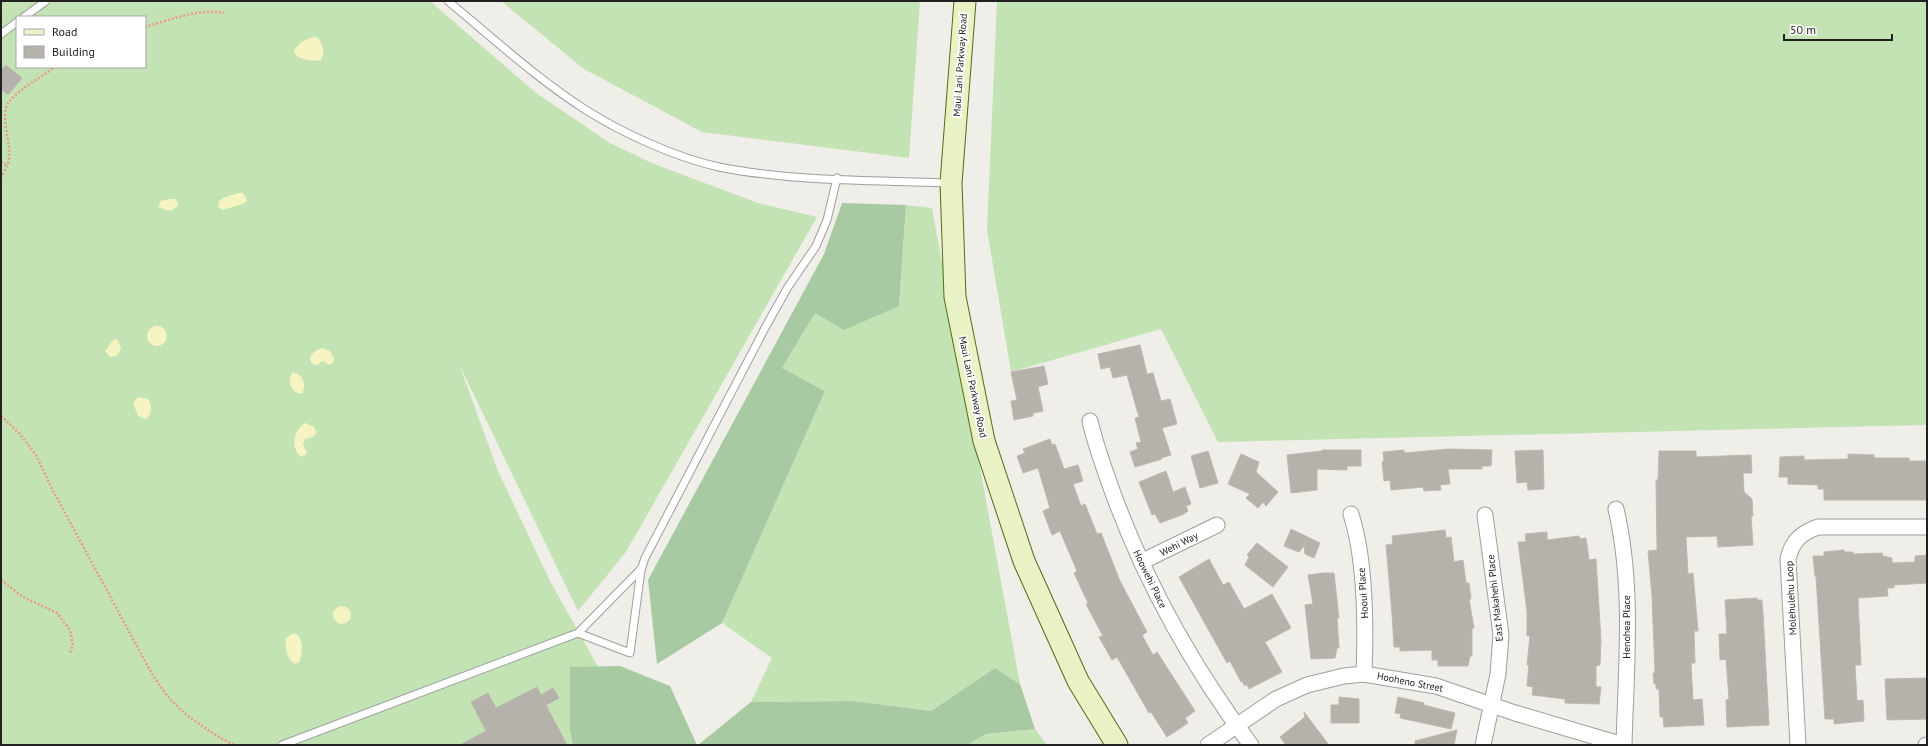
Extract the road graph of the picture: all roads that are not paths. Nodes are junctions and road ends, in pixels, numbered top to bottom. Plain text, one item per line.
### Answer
1 (46, 1) edge
2 (448, 1) edge
3 (965, 1) edge
4 (25, 16) edge
5 (16, 23) edge
6 (1, 34) edge
7 (837, 178) junction
8 (951, 183) junction
9 (1090, 421) dead end
10 (1616, 509) dead end
11 (1351, 514) dead end
12 (1485, 515) dead end
13 (1216, 525) dead end
14 (1927, 527) edge
15 (1141, 562) junction
16 (640, 570) junction
17 (578, 633) junction
18 (1364, 674) junction
19 (1493, 705) junction
20 (1236, 724) junction
21 (282, 745) edge
22 (1117, 745) edge
23 (1208, 745) edge
24 (1251, 745) edge
25 (1483, 745) edge
26 (1624, 745) edge
27 (1798, 745) edge

1 - 4 lane
2 - 7 lane
3 - 8 main road, Maui Lani Parkway Road
5 - 6 lane
7 - 8 lane
7 - 16 lane
8 - 22 main road, Maui Lani Parkway Road
9 - 15 street, Hoowehi Place
10 - 26 street, Henohea Place
11 - 18 street, Hooui Place
12 - 19 street, East Makahehi Place
13 - 15 street, Wehi Way
14 - 27 street, Molehulehu Loop
15 - 20 street, Hoowehi Place
16 - 17 lane
16 - 17 lane
17 - 21 lane
18 - 19 street, Hooheno Street
18 - 20 street, Hooheno Street
19 - 25 street, East Makahehi Place
19 - 26 street, Hooheno Street
20 - 23 street, Hooheno Street
20 - 24 street, Hoowehi Place

